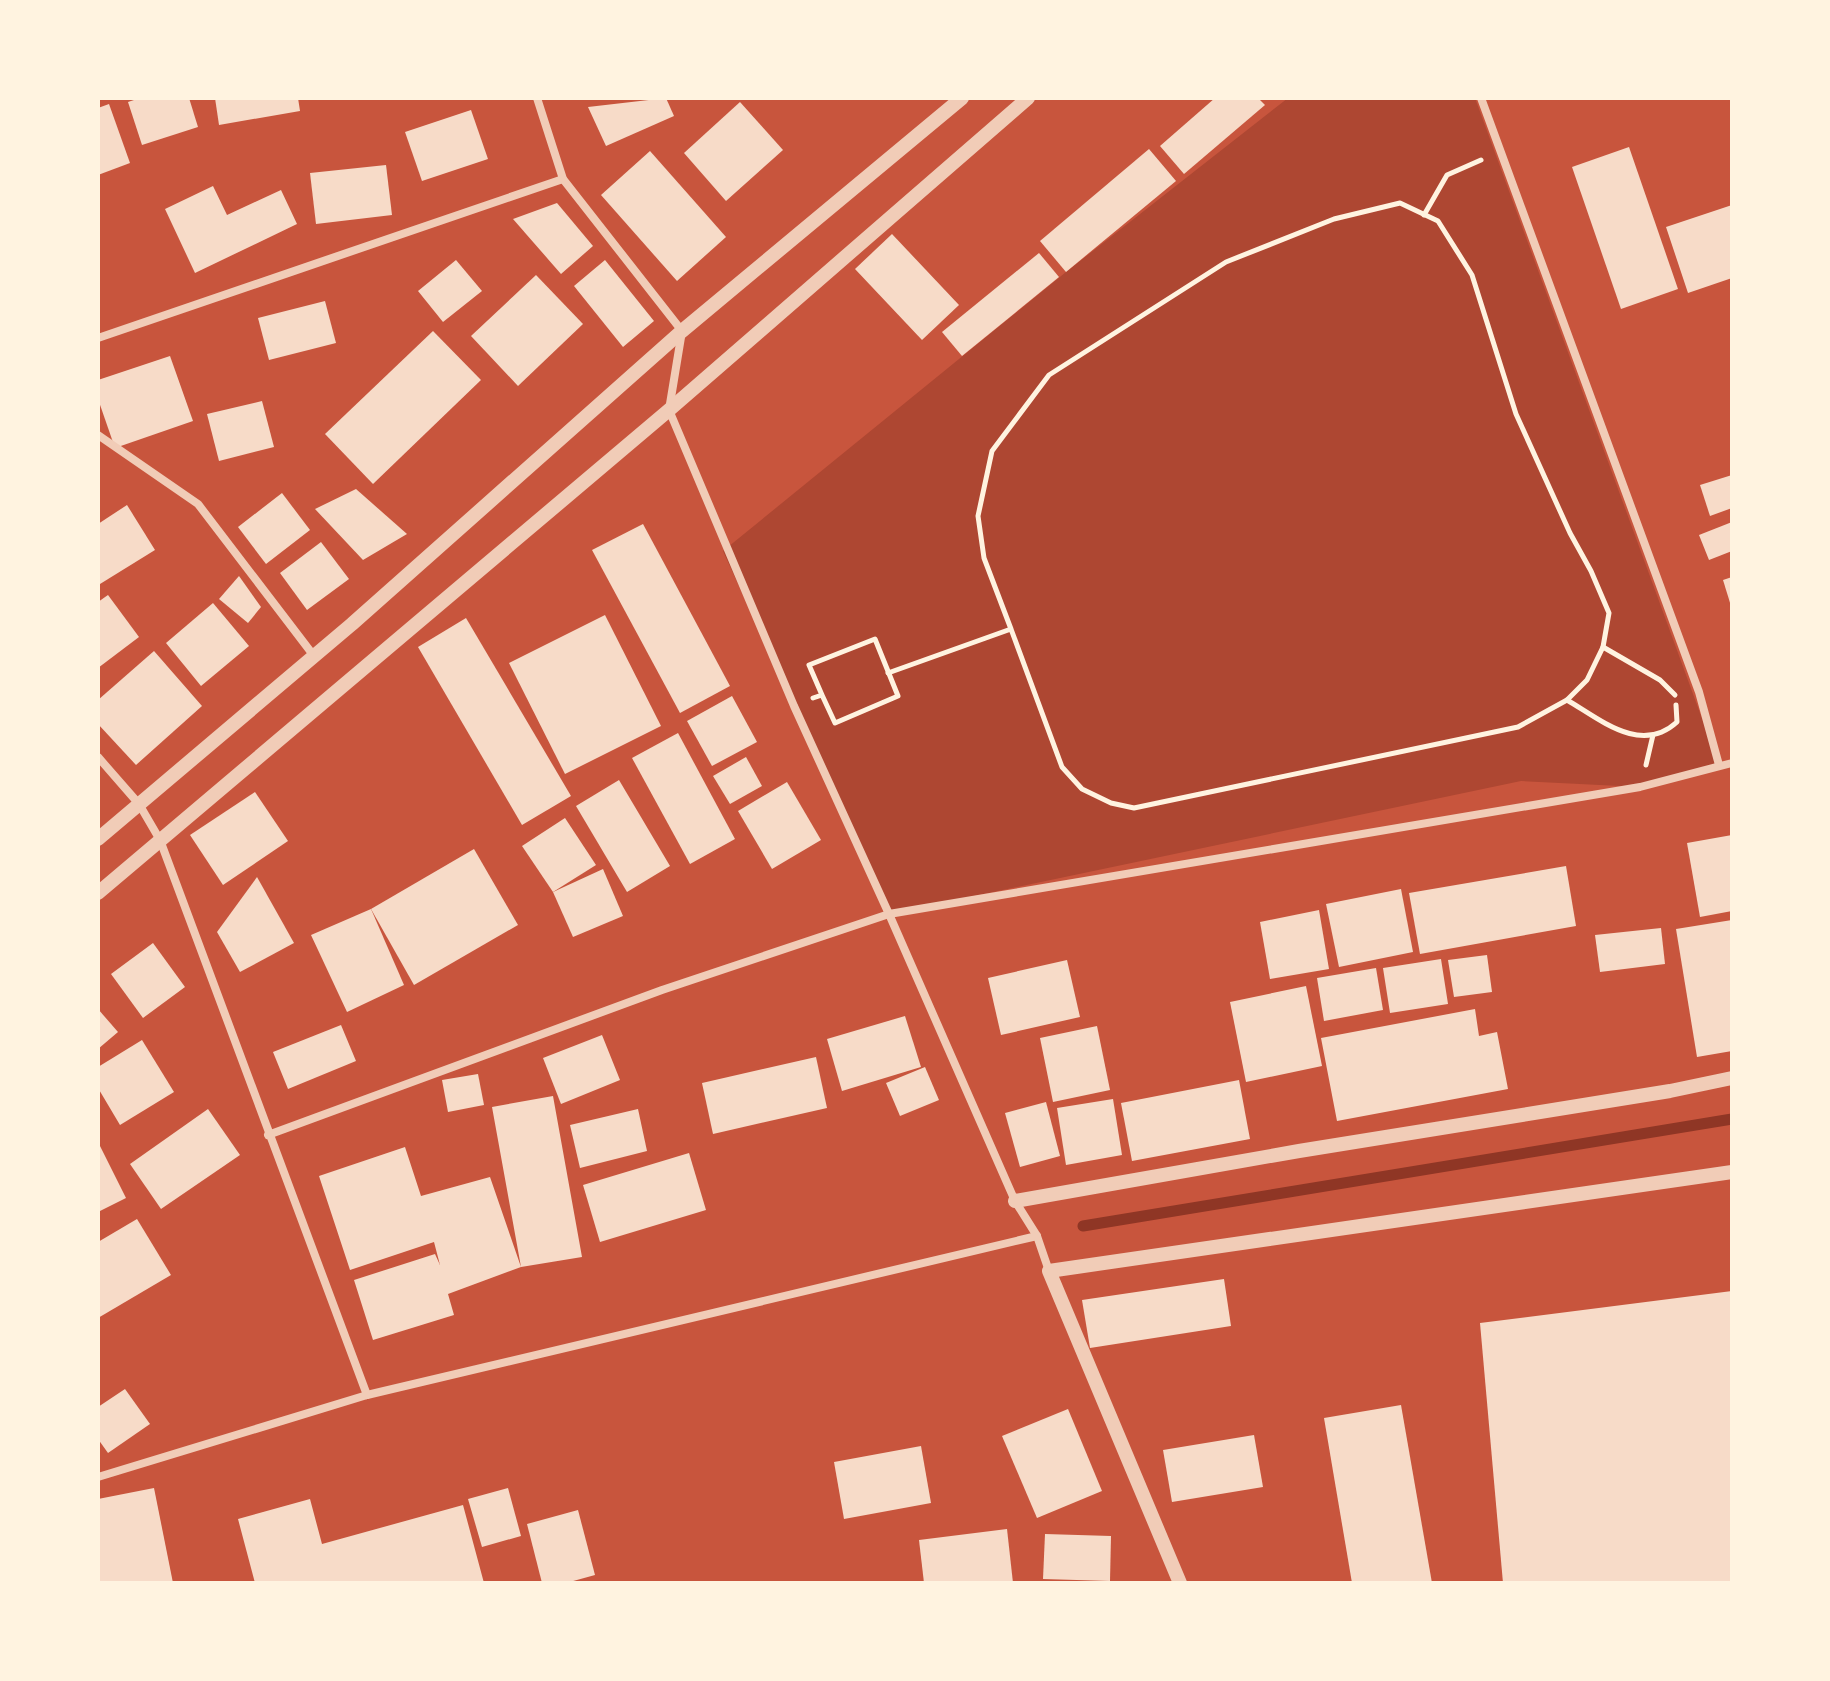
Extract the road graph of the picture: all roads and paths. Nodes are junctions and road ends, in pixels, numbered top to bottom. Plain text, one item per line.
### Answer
1 (537, 98) edge
2 (962, 98) edge
3 (1028, 98) edge
4 (1481, 98) edge
5 (1500, 152) junction
6 (563, 179) junction
7 (1424, 215) junction
8 (682, 331) junction
9 (98, 338) edge
10 (669, 410) junction
11 (98, 435) edge
12 (1011, 629) junction
13 (1603, 647) junction
14 (314, 656) junction
15 (888, 673) junction
16 (822, 695) junction
17 (1567, 700) junction
18 (794, 706) junction
19 (98, 757) edge
20 (1732, 763) edge
21 (1719, 765) junction
22 (139, 804) junction
23 (98, 839) edge
24 (160, 840) junction
25 (98, 893) edge
26 (889, 914) junction
27 (1732, 1078) edge
28 (268, 1135) junction
29 (1732, 1172) edge
30 (1015, 1201) junction
31 (1037, 1236) junction
32 (1049, 1271) junction
33 (367, 1395) junction
34 (98, 1477) edge
35 (1180, 1583) edge

1 - 6 street
2 - 8 street
3 - 10 street
4 - 5 street
5 - 7 path
5 - 21 street
6 - 8 street
6 - 9 street
7 - 12 path
7 - 13 path
8 - 10 street
8 - 14 street
10 - 18 street
10 - 24 street
11 - 14 street
12 - 15 path
12 - 17 path
13 - 17 path
13 - 17 path
14 - 22 street
15 - 16 path
15 - 16 path
16 - 18 path
18 - 26 street
19 - 22 street
20 - 21 street
21 - 26 street
22 - 23 street
22 - 24 street
24 - 25 street
24 - 28 street
26 - 28 street
26 - 30 street
27 - 30 street
28 - 33 street
29 - 32 street
30 - 31 street
31 - 32 street
31 - 33 street
32 - 35 street
33 - 34 street

